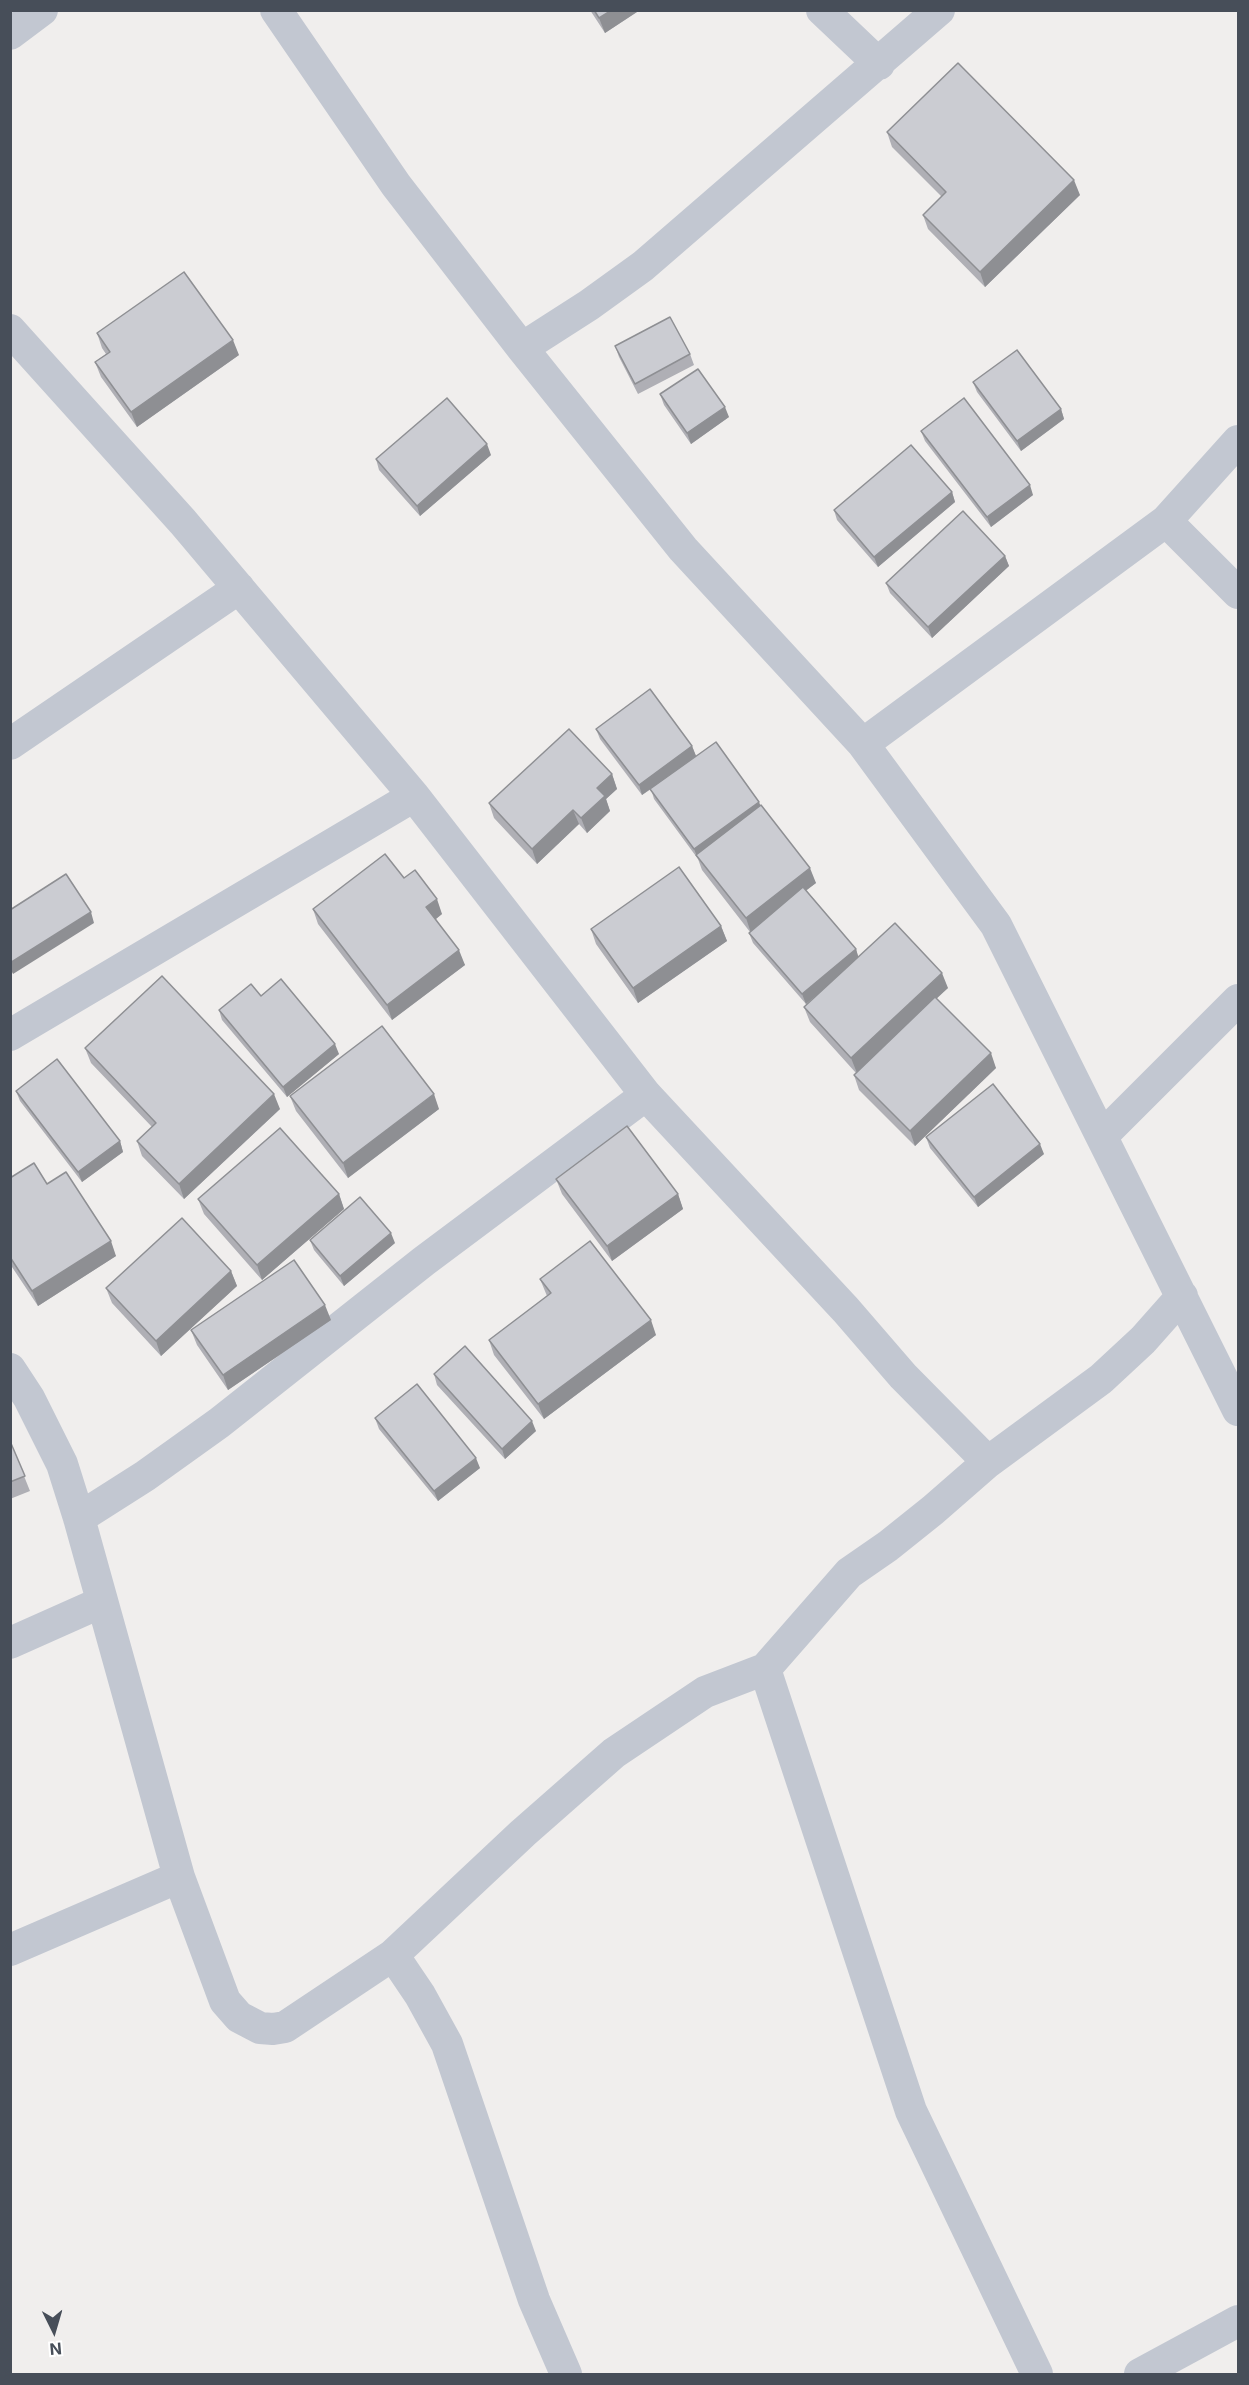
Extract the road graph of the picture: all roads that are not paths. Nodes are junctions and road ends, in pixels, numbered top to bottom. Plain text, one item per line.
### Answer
1 (42, 10) edge
2 (276, 10) edge
3 (822, 10) edge
4 (939, 10) edge
5 (10, 34) edge
6 (879, 64) junction
7 (10, 330) edge
8 (522, 348) junction
9 (1239, 441) edge
10 (1166, 521) junction
11 (239, 588) junction
12 (1239, 593) edge
13 (10, 744) edge
14 (863, 744) junction
15 (414, 796) junction
16 (1239, 1000) edge
17 (10, 1035) edge
18 (646, 1095) junction
19 (1102, 1136) junction
20 (1182, 1296) junction
21 (10, 1369) edge
22 (1239, 1410) edge
23 (988, 1462) junction
24 (79, 1518) junction
25 (102, 1602) junction
26 (10, 1643) edge
27 (765, 1669) junction
28 (179, 1877) junction
29 (10, 1950) edge
30 (393, 1955) junction
31 (1239, 2321) edge
32 (566, 2374) edge
33 (1037, 2374) edge
34 (1140, 2374) edge

1 - 5 street
2 - 8 street
3 - 6 street
4 - 6 street
6 - 8 street
7 - 11 street
8 - 14 street
9 - 10 street
10 - 12 street
10 - 14 street
11 - 13 street
11 - 15 street
14 - 19 street
15 - 17 street
15 - 18 street
16 - 19 street
18 - 23 street
18 - 24 street
19 - 20 street
20 - 22 street
20 - 23 street
21 - 24 street
23 - 27 street
24 - 25 street
25 - 26 street
25 - 28 street
27 - 30 street
27 - 33 street
28 - 29 street
28 - 30 street
30 - 32 street
31 - 34 street

